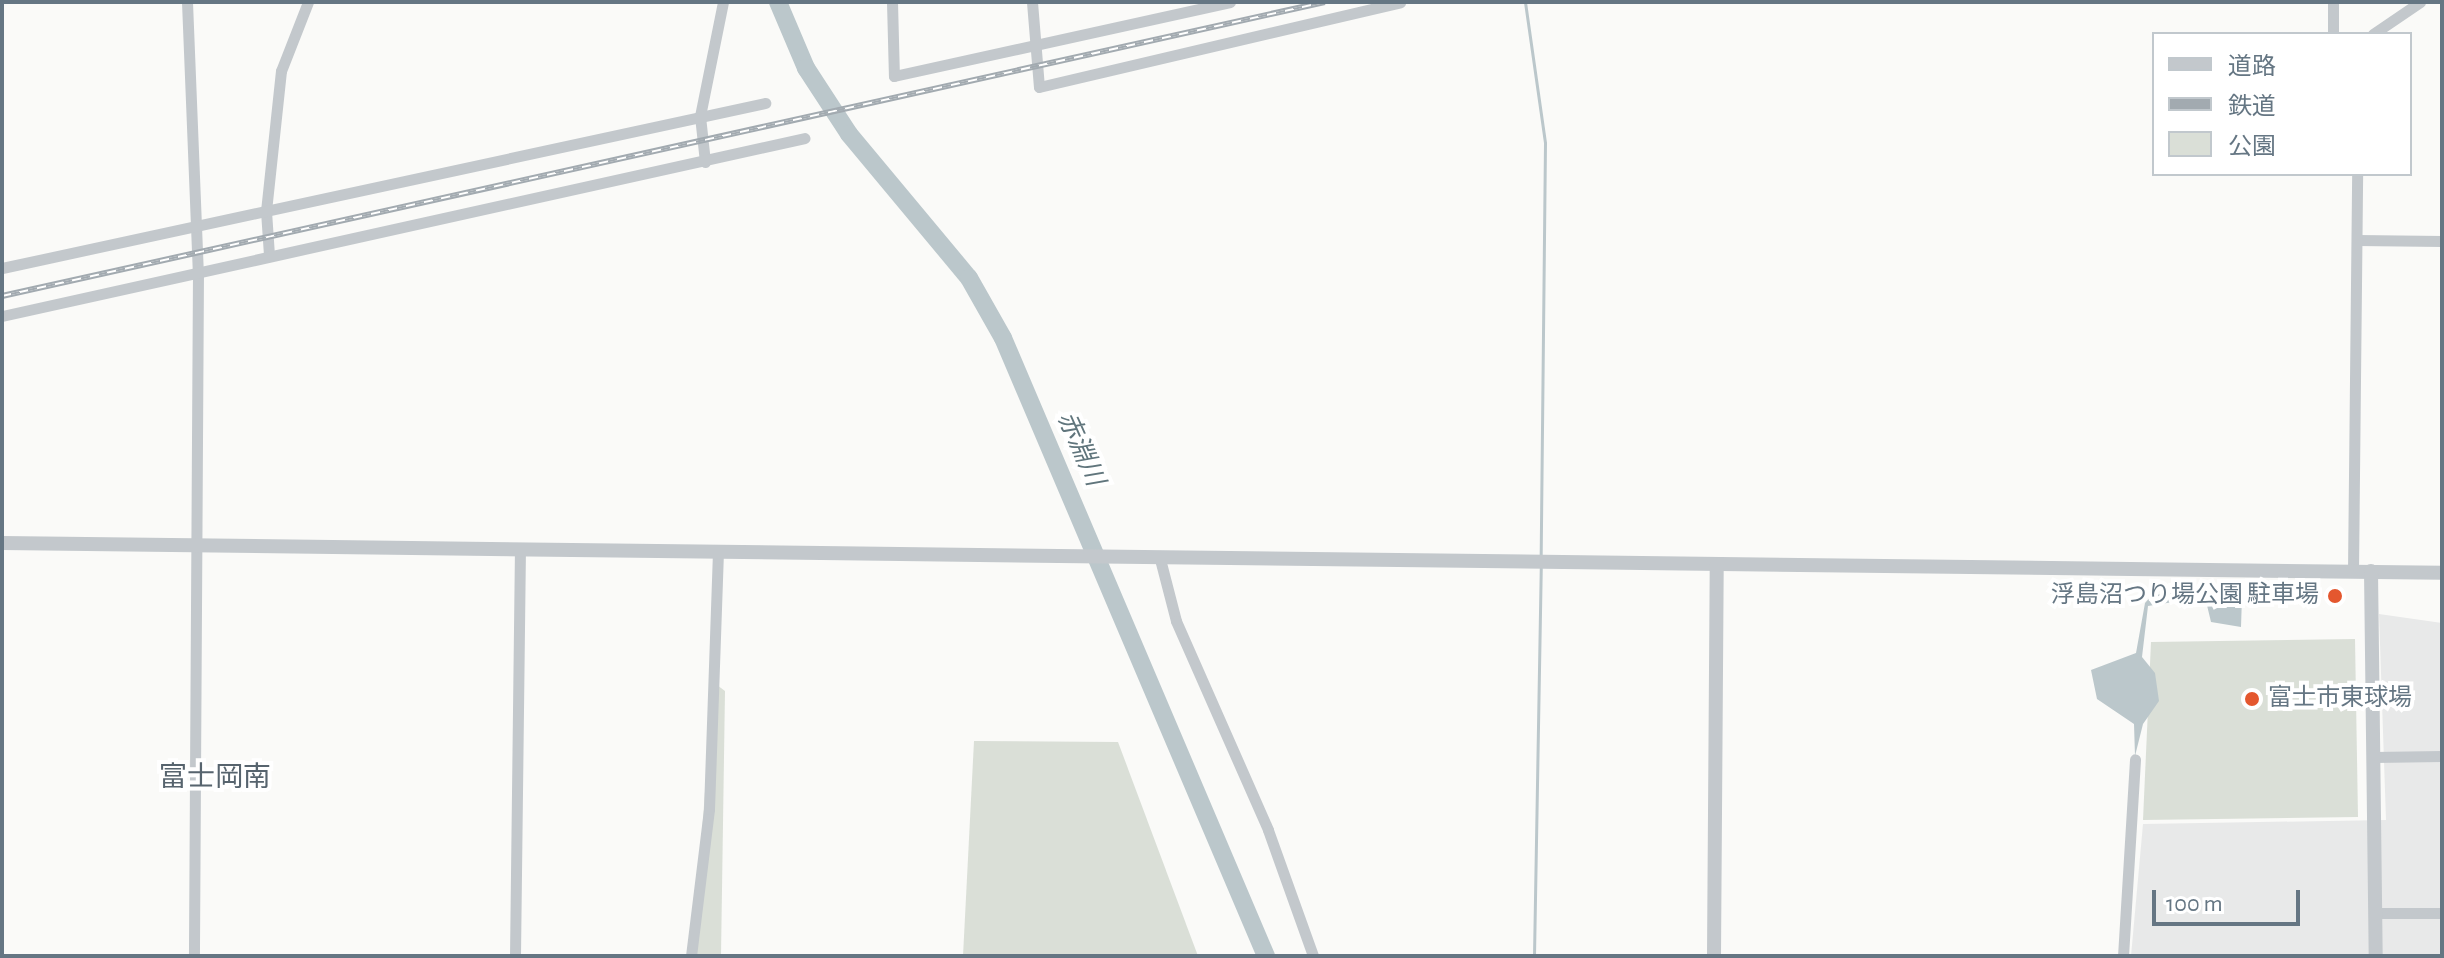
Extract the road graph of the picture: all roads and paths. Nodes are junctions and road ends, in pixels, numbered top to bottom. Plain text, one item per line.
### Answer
1 (187, 2) edge
2 (308, 2) edge
3 (723, 2) edge
4 (892, 2) edge
5 (1032, 2) edge
6 (1230, 2) edge
7 (1400, 2) edge
8 (2333, 2) edge
9 (2420, 2) edge
10 (1200, 5) edge
11 (1373, 5) edge
12 (2333, 32) edge
13 (2376, 32) edge
14 (1033, 49) junction
15 (765, 103) dead end
16 (700, 116) junction
17 (805, 138) dead end
18 (705, 162) junction
19 (2357, 176) edge
20 (266, 211) junction
21 (193, 228) junction
22 (2357, 240) junction
23 (2442, 241) edge
24 (269, 255) junction
25 (2, 268) edge
26 (198, 272) junction
27 (2, 316) edge
28 (2, 543) edge
29 (195, 546) junction
30 (520, 553) junction
31 (718, 556) junction
32 (1154, 559) junction
33 (1717, 565) junction
34 (2353, 571) junction
35 (2371, 571) junction
36 (2442, 573) edge
37 (2442, 756) edge
38 (2374, 757) junction
39 (2135, 759) dead end
40 (2376, 913) junction
41 (2442, 913) edge
42 (194, 956) edge
43 (515, 956) edge
44 (691, 956) edge
45 (1313, 956) edge
46 (1714, 956) edge
47 (2123, 956) edge
48 (2376, 956) edge

1 - 21 street
2 - 20 street
3 - 16 street
4 - 14 street
5 - 14 street
6 - 10 street
7 - 11 street
8 - 12 street
9 - 13 street
10 - 14 street
11 - 14 street
15 - 16 street
16 - 18 street
16 - 20 street
17 - 18 street
18 - 24 street
19 - 22 street
20 - 21 street
20 - 24 street
21 - 25 street
21 - 26 street
22 - 23 street
22 - 34 street
24 - 26 street
26 - 27 street
26 - 29 street
28 - 29 street
29 - 30 street
29 - 42 street
30 - 31 street
30 - 43 street
31 - 32 street
31 - 44 street
32 - 33 street
32 - 45 street
33 - 34 street
33 - 46 street
34 - 35 street
35 - 36 street
35 - 38 street
37 - 38 street
38 - 40 street
39 - 47 street
40 - 41 street
40 - 48 street

